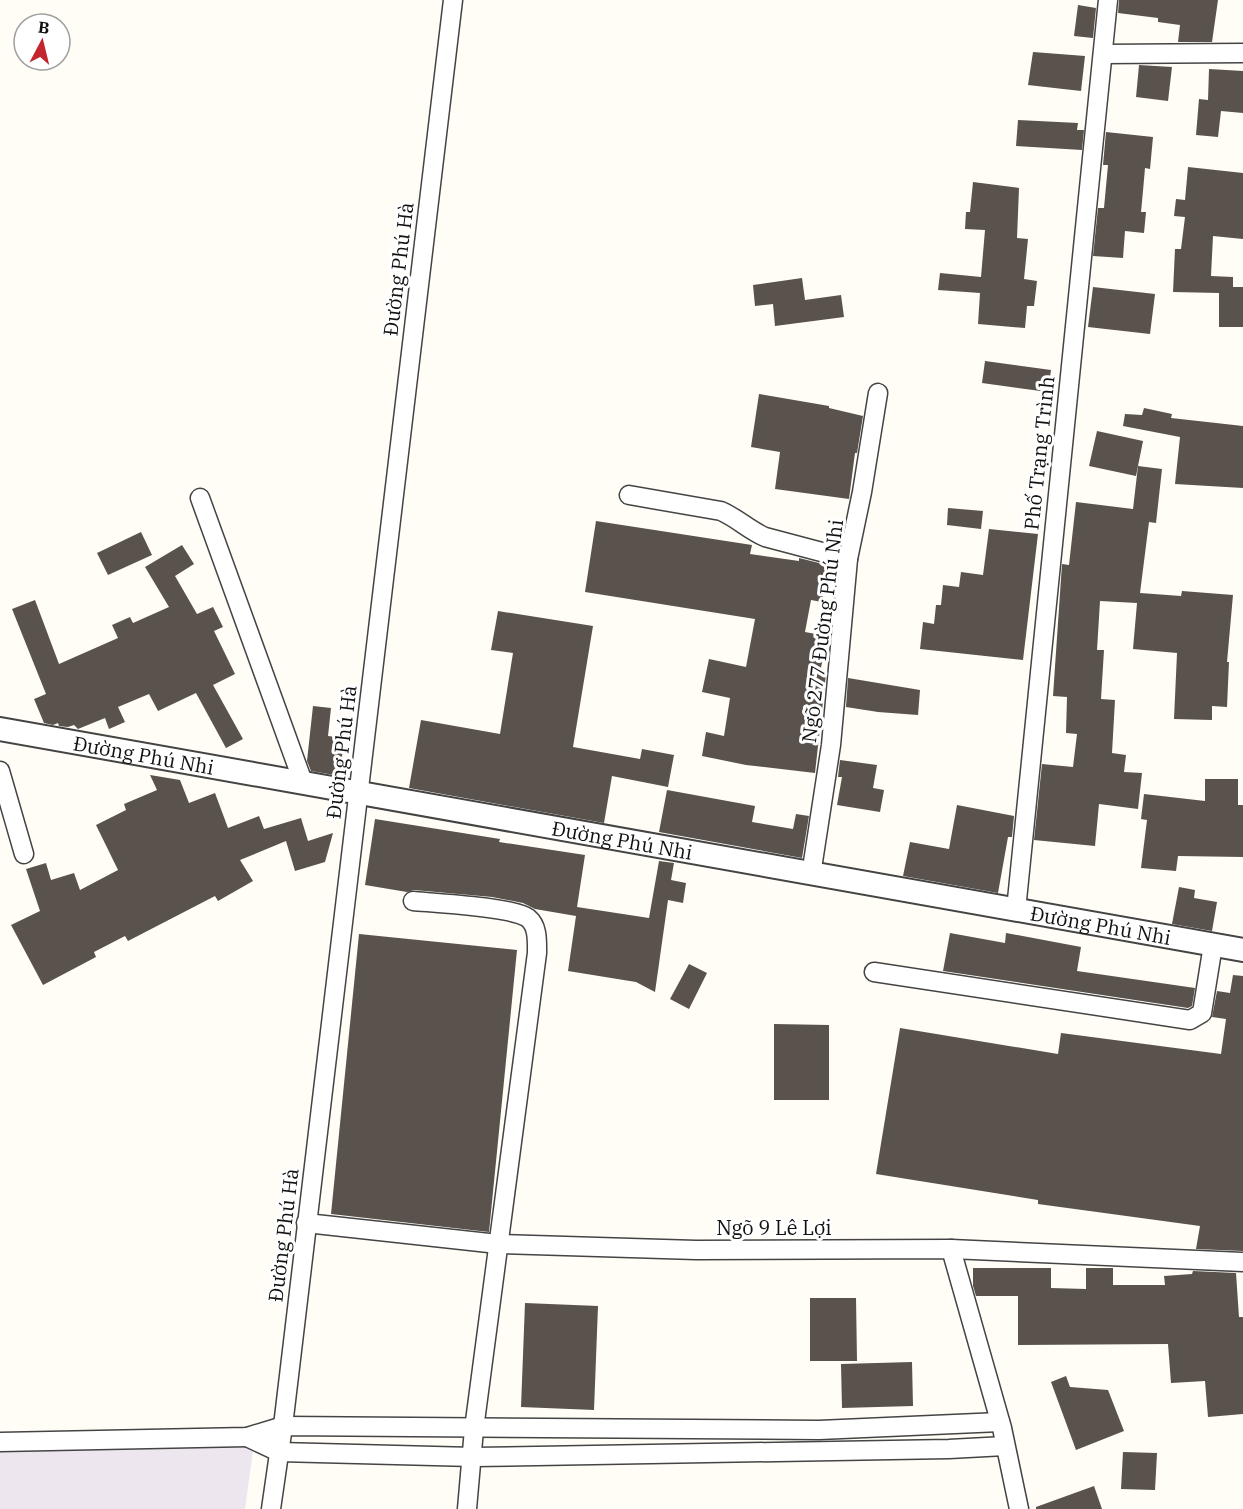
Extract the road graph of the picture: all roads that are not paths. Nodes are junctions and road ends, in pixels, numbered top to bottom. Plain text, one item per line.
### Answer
1 (453, 0) edge
2 (1108, 0) edge
3 (1243, 53) edge
4 (1103, 54) junction
5 (878, 393) dead end
6 (628, 495) dead end
7 (200, 498) dead end
8 (848, 560) junction
9 (0, 729) edge
10 (0, 771) edge
11 (303, 782) junction
12 (358, 792) junction
13 (24, 854) dead end
14 (811, 875) junction
15 (413, 901) dead end
16 (1016, 910) junction
17 (1213, 945) junction
18 (1243, 950) edge
19 (874, 972) dead end
20 (306, 1223) junction
21 (498, 1244) junction
22 (951, 1249) junction
23 (1243, 1262) edge
24 (1000, 1422) junction
25 (283, 1426) junction
26 (474, 1429) junction
27 (248, 1437) junction
28 (0, 1442) edge
29 (1005, 1446) junction
30 (279, 1452) junction
31 (473, 1457) junction
32 (271, 1509) edge
33 (467, 1509) edge
34 (1019, 1509) edge

1 - 12 street, Đường Phú Hà
2 - 4 street, Phố Trạng Trình
3 - 4 street
4 - 16 street, Phố Trạng Trình
5 - 8 street, Ngõ 277 Đường Phú Nhi
6 - 8 street
7 - 11 street
8 - 14 street, Ngõ 277 Đường Phú Nhi
9 - 11 street, Đường Phú Nhi
10 - 13 street
11 - 12 street, Đường Phú Nhi
12 - 14 street, Đường Phú Nhi
12 - 20 street, Đường Phú Hà
14 - 16 street, Đường Phú Nhi
15 - 21 street
16 - 17 street, Đường Phú Nhi
17 - 18 street, Đường Phú Nhi
17 - 19 street
20 - 21 street, Ngõ 9 Lê Lợi
20 - 25 street, Đường Phú Hà
21 - 22 street, Ngõ 9 Lê Lợi
21 - 26 street
22 - 23 street, Ngõ 9 Lê Lợi
22 - 24 street
24 - 26 street
24 - 29 street
25 - 26 street
25 - 27 street
25 - 30 street, Đường Phú Hà
26 - 31 street
27 - 28 street
27 - 30 street
29 - 31 street
29 - 34 street
30 - 31 street
30 - 32 street, Đường Phú Hà
31 - 33 street

